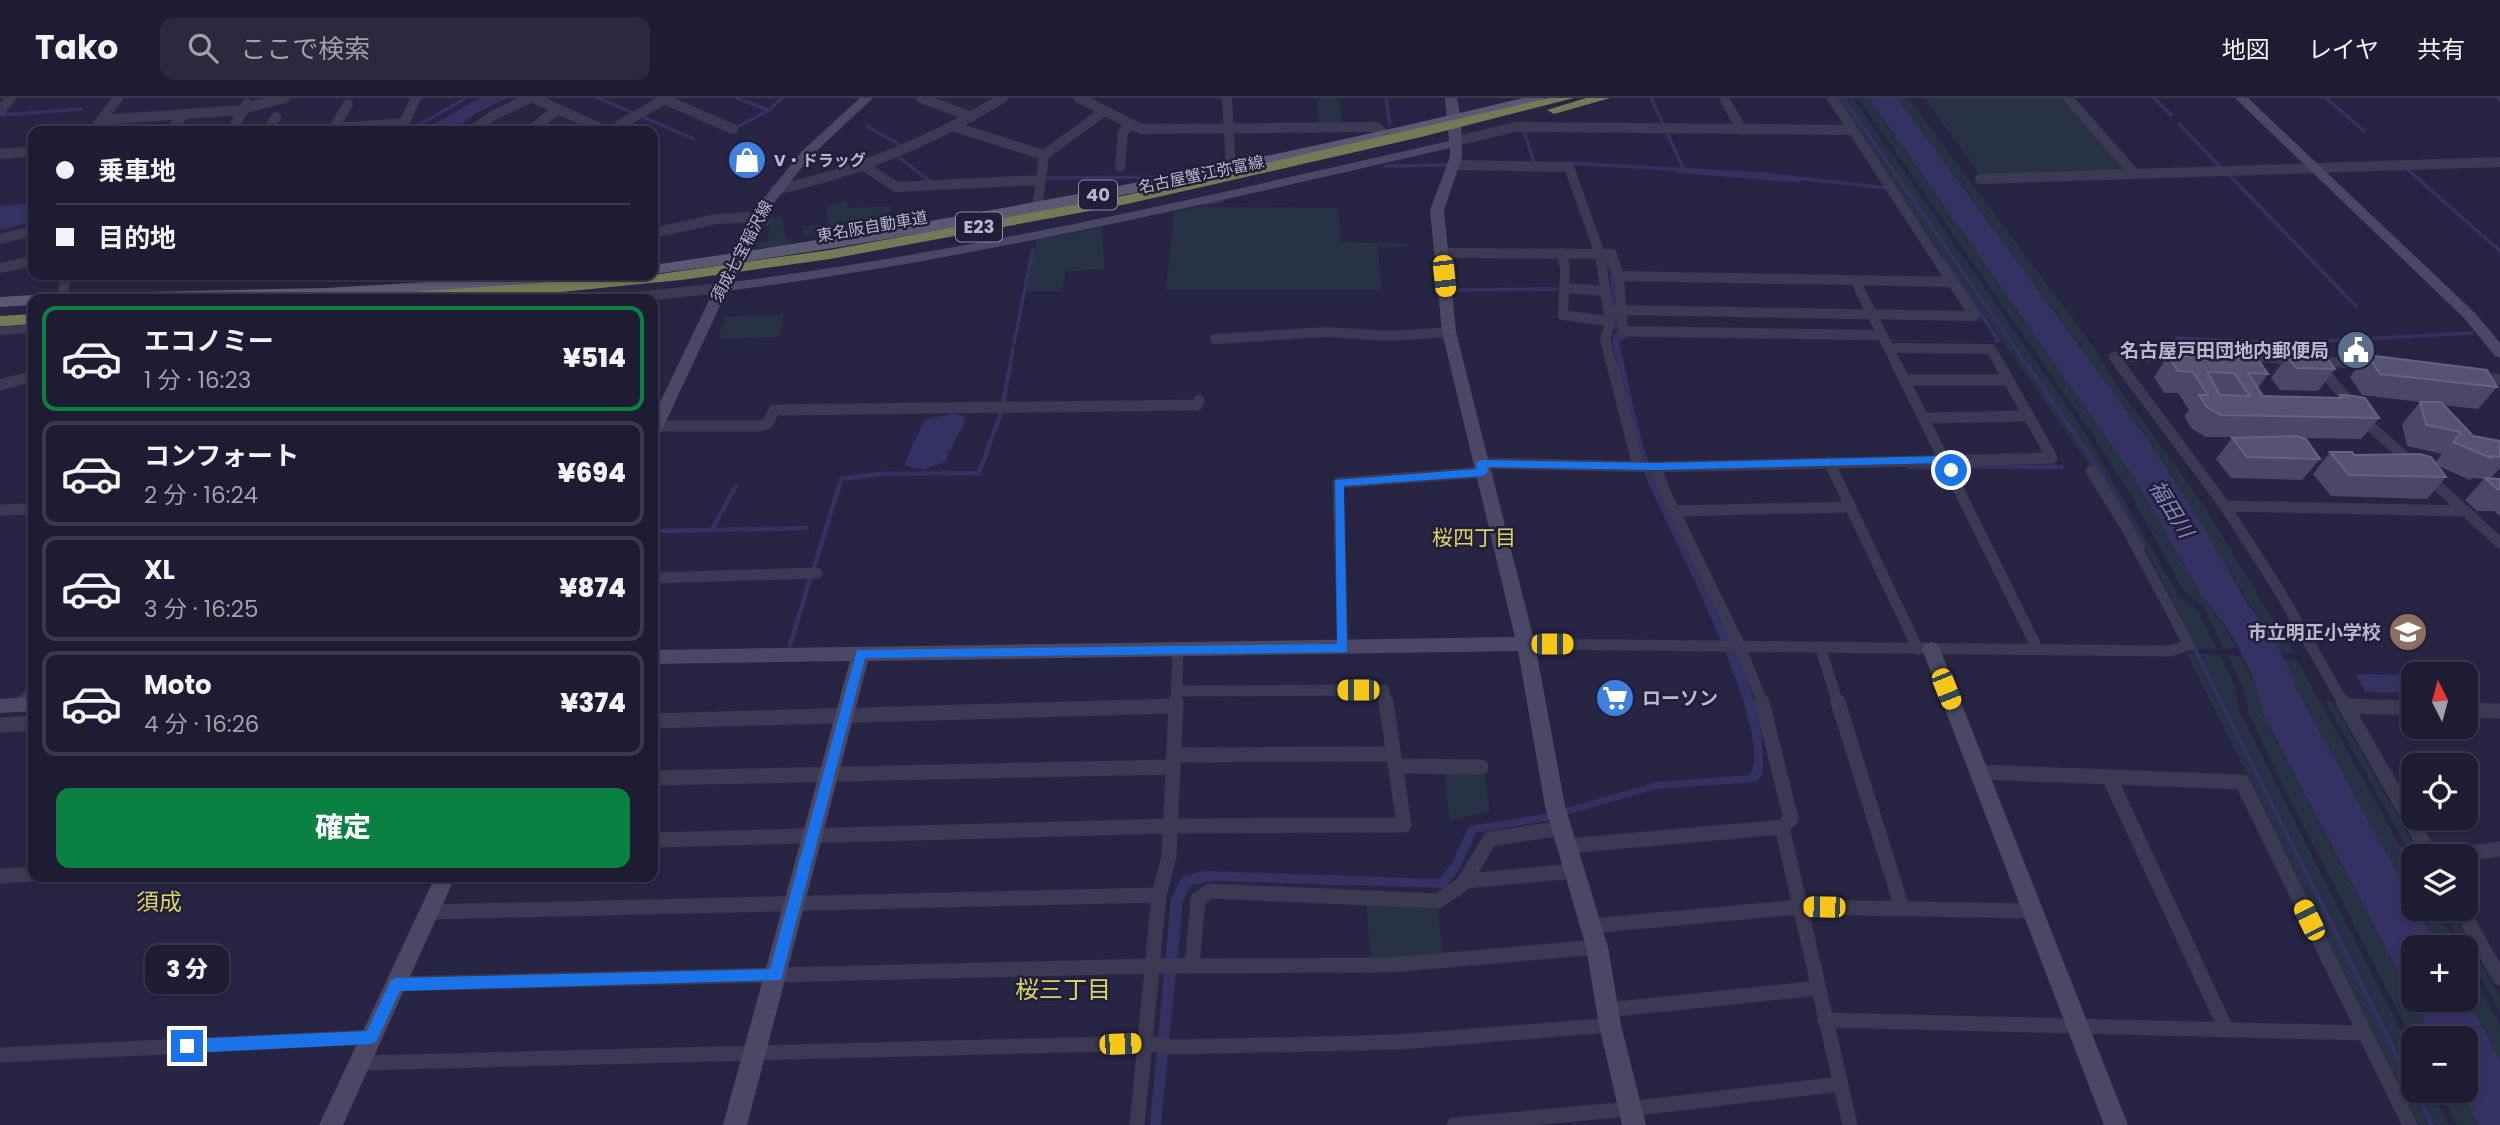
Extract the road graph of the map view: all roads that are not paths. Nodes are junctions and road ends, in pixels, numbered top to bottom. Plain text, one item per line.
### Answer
1 (12, 98) edge
2 (118, 98) edge
3 (252, 98) edge
4 (285, 98) edge
5 (416, 98) edge
6 (531, 98) edge
7 (664, 98) edge
8 (867, 98) edge
9 (923, 98) edge
10 (1003, 98) edge
11 (1079, 98) edge
12 (1227, 98) edge
13 (1451, 98) edge
14 (1539, 98) edge
15 (1567, 98) edge
16 (1603, 98) edge
17 (1724, 98) edge
18 (1832, 98) edge
19 (2068, 98) edge
20 (2241, 98) edge
21 (348, 104) dead end
22 (245, 109) junction
23 (558, 109) junction
24 (0, 111) edge
25 (1103, 111) junction
26 (183, 114) junction
27 (276, 117) dead end
28 (972, 117) junction
29 (1455, 118) junction
30 (101, 120) junction
31 (1132, 124) junction
32 (97, 126) edge
33 (175, 126) edge
34 (235, 126) edge
35 (270, 126) edge
36 (335, 126) edge
37 (386, 126) edge
38 (478, 126) edge
39 (536, 126) edge
40 (597, 126) edge
41 (616, 126) edge
42 (955, 127) junction
43 (733, 129) dead end
44 (1229, 129) junction
45 (1742, 130) junction
46 (1852, 130) junction
47 (1385, 135) junction
48 (1456, 142) junction
49 (28, 151) edge
50 (0, 154) edge
51 (1044, 155) junction
52 (2496, 162) edge
53 (1452, 165) junction
54 (866, 167) junction
55 (1121, 167) dead end
56 (2315, 168) junction
57 (1231, 169) junction
58 (2500, 169) edge
59 (2136, 174) junction
60 (1980, 179) dead end
61 (1040, 180) junction
62 (775, 190) junction
63 (1037, 208) junction
64 (756, 217) junction
65 (28, 232) edge
66 (658, 232) edge
67 (0, 239) edge
68 (1441, 253) junction
69 (1562, 253) junction
70 (1600, 254) junction
71 (735, 260) junction
72 (28, 262) edge
73 (0, 268) edge
74 (658, 269) edge
75 (658, 276) edge
76 (1619, 276) junction
77 (449, 280) edge
78 (537, 280) edge
79 (632, 280) edge
80 (1855, 280) junction
81 (1952, 282) junction
82 (430, 287) junction
83 (720, 288) junction
84 (1564, 288) junction
85 (1606, 291) junction
86 (216, 294) edge
87 (449, 294) edge
88 (579, 294) edge
89 (658, 295) edge
90 (28, 300) edge
91 (0, 302) edge
92 (28, 309) edge
93 (0, 310) edge
94 (1622, 310) junction
95 (1870, 314) junction
96 (28, 320) edge
97 (0, 321) edge
98 (1609, 321) junction
99 (28, 328) edge
100 (0, 330) edge
101 (1623, 331) junction
102 (1449, 332) junction
103 (1215, 339) dead end
104 (1884, 341) junction
105 (2500, 353) edge
106 (2312, 358) junction
107 (2385, 366) edge
108 (2462, 375) edge
109 (28, 377) edge
110 (1906, 380) junction
111 (2008, 380) junction
112 (2500, 380) edge
113 (0, 385) edge
114 (1199, 400) dead end
115 (2029, 416) junction
116 (1926, 418) junction
117 (658, 420) edge
118 (658, 429) edge
119 (1945, 459) junction
120 (1829, 463) junction
121 (1638, 466) junction
122 (1656, 467) junction
123 (1482, 468) junction
124 (2091, 471) dead end
125 (2225, 506) junction
126 (1851, 507) junction
127 (28, 509) edge
128 (0, 510) edge
129 (1674, 511) junction
130 (2466, 511) junction
131 (2499, 542) edge
132 (817, 573) dead end
133 (658, 578) edge
134 (1526, 644) junction
135 (1739, 644) junction
136 (1343, 648) junction
137 (2037, 648) junction
138 (1821, 649) junction
139 (1924, 649) junction
140 (1178, 650) junction
141 (861, 654) junction
142 (658, 657) edge
143 (1177, 691) junction
144 (27, 704) edge
145 (0, 706) edge
146 (1176, 706) junction
147 (2348, 706) junction
148 (2401, 708) edge
149 (2478, 710) edge
150 (2500, 711) edge
151 (846, 715) junction
152 (658, 721) edge
153 (28, 723) edge
154 (0, 725) edge
155 (1394, 760) junction
156 (1174, 761) junction
157 (1481, 767) dead end
158 (1979, 772) junction
159 (831, 774) junction
160 (658, 778) edge
161 (2110, 779) junction
162 (1561, 825) junction
163 (1171, 826) junction
164 (1782, 827) junction
165 (813, 836) junction
166 (658, 840) edge
167 (2424, 844) edge
168 (2500, 849) edge
169 (2478, 852) edge
170 (1574, 871) junction
171 (28, 874) edge
172 (0, 876) edge
173 (1466, 881) junction
174 (443, 882) edge
175 (1159, 895) junction
176 (795, 904) junction
177 (1799, 907) junction
178 (1902, 908) junction
179 (2032, 911) junction
180 (429, 912) junction
181 (2467, 921) edge
182 (1591, 926) junction
183 (1597, 947) junction
184 (1157, 966) junction
185 (1187, 966) junction
186 (776, 975) junction
187 (2500, 978) edge
188 (396, 984) junction
189 (1818, 988) junction
190 (1609, 1018) junction
191 (1825, 1020) junction
192 (2077, 1027) junction
193 (2226, 1029) junction
194 (2364, 1033) junction
195 (371, 1037) junction
196 (1148, 1044) junction
197 (755, 1053) junction
198 (0, 1055) edge
199 (359, 1063) junction
200 (1840, 1084) junction
201 (1631, 1117) edge
202 (331, 1125) edge
203 (735, 1125) edge
204 (1137, 1125) edge
205 (1454, 1125) edge
206 (1850, 1125) edge
207 (2116, 1125) edge
208 (2410, 1125) edge

1 - 24 street
2 - 30 street
3 - 22 street
4 - 22 street
5 - 37 street
6 - 23 street
6 - 38 street
7 - 41 street
7 - 43 street
8 - 62 street, 須成七宝稲沢線
9 - 28 street
10 - 28 street
11 - 25 street
12 - 44 street
13 - 29 street
14 - 29 main road, 名古屋蟹江弥富線 / 40
15 - 75 highway, 東名阪自動車道 / E23
16 - 88 highway, 東名阪自動車道 / E23
17 - 45 street
18 - 46 street
19 - 59 street
20 - 56 street
21 - 36 street
22 - 26 street
22 - 34 street
23 - 39 street
23 - 40 street
25 - 31 street
25 - 51 street
26 - 30 street
26 - 33 street
27 - 35 street
28 - 42 street
29 - 47 main road, 名古屋蟹江弥富線 / 40
29 - 48 street
30 - 32 street
31 - 44 street
31 - 55 street
42 - 51 street
42 - 54 street
44 - 47 street
44 - 57 street
45 - 46 street
45 - 48 street
46 - 81 street
47 - 57 main road, 名古屋蟹江弥富線 / 40
48 - 53 street
48 - 83 street
49 - 50 street
51 - 61 street
52 - 56 street
52 - 58 street
53 - 68 street
53 - 70 street
54 - 61 street
54 - 62 street
56 - 59 street
56 - 105 street
57 - 63 main road, 名古屋蟹江弥富線 / 40
59 - 60 street
61 - 63 street
62 - 64 street, 須成七宝稲沢線
63 - 71 main road, 名古屋蟹江弥富線 / 40
64 - 66 street
64 - 71 street, 須成七宝稲沢線
65 - 67 street
68 - 69 street
68 - 102 street
69 - 70 street
69 - 84 street
70 - 76 street
70 - 85 street
71 - 74 main road, 名古屋蟹江弥富線 / 40
71 - 83 street, 須成七宝稲沢線
72 - 73 street
76 - 80 street
76 - 94 street
77 - 82 street
78 - 82 main road
79 - 87 highway, 東名阪自動車道 / E23
80 - 81 street
80 - 95 street
81 - 95 street
82 - 86 main road
83 - 89 street
83 - 117 street, 須成七宝稲沢線
84 - 85 street
84 - 98 street
85 - 98 street
90 - 91 main road
92 - 93 highway
94 - 95 street
94 - 98 street
94 - 101 street
95 - 104 street
96 - 97 highway
98 - 101 street
98 - 121 street
99 - 100 street
101 - 104 street
102 - 103 street
102 - 123 street
104 - 110 street
104 - 111 street
106 - 107 street
106 - 125 street
106 - 130 street
108 - 112 street
109 - 113 street
110 - 111 street
110 - 116 street
111 - 115 street
114 - 118 street
115 - 116 street
115 - 119 street
116 - 119 street
119 - 120 street
119 - 137 street
120 - 122 street
120 - 126 street
121 - 122 street
121 - 123 street
122 - 129 street
123 - 134 street
123 - 136 street
124 - 137 street
125 - 130 street
125 - 147 street
126 - 129 street
126 - 139 street
127 - 128 street
129 - 135 street
130 - 131 street
132 - 133 street
134 - 135 street
134 - 136 street
134 - 162 street
135 - 138 street
135 - 164 street
136 - 140 street
137 - 139 street
138 - 139 street
138 - 178 street
139 - 158 street
140 - 141 street
140 - 143 street
141 - 142 street
141 - 151 street
143 - 146 street
143 - 155 street
144 - 145 street
146 - 151 street
146 - 156 street
147 - 148 street
147 - 167 street
149 - 150 street
151 - 152 street
151 - 159 street
153 - 154 street
155 - 156 street
155 - 157 street
155 - 163 street
156 - 159 street
156 - 163 street
158 - 161 street
158 - 179 street
159 - 160 street
159 - 165 street
161 - 193 street
161 - 194 street
162 - 164 street
162 - 170 street
162 - 173 street
163 - 165 street
163 - 175 street
164 - 177 street
165 - 166 street
165 - 176 street
168 - 169 street
170 - 173 street
170 - 182 street
171 - 172 street
173 - 185 street
174 - 180 street
175 - 176 street
175 - 184 street
176 - 180 street
176 - 186 street
177 - 178 street
177 - 182 street
177 - 189 street
178 - 179 street
179 - 192 street
180 - 188 street
181 - 187 street
182 - 183 street
183 - 185 street
183 - 190 street
184 - 185 street
184 - 186 street
184 - 196 street
186 - 188 street
186 - 197 street
188 - 195 street
189 - 190 street
189 - 191 street
190 - 196 street
190 - 201 street
191 - 192 street
191 - 200 street
192 - 193 street
192 - 207 street
193 - 194 street
194 - 208 street
195 - 198 street
195 - 199 street
196 - 197 street
196 - 204 street
197 - 199 street
197 - 203 street
199 - 202 street
200 - 201 street
200 - 206 street
201 - 205 street

